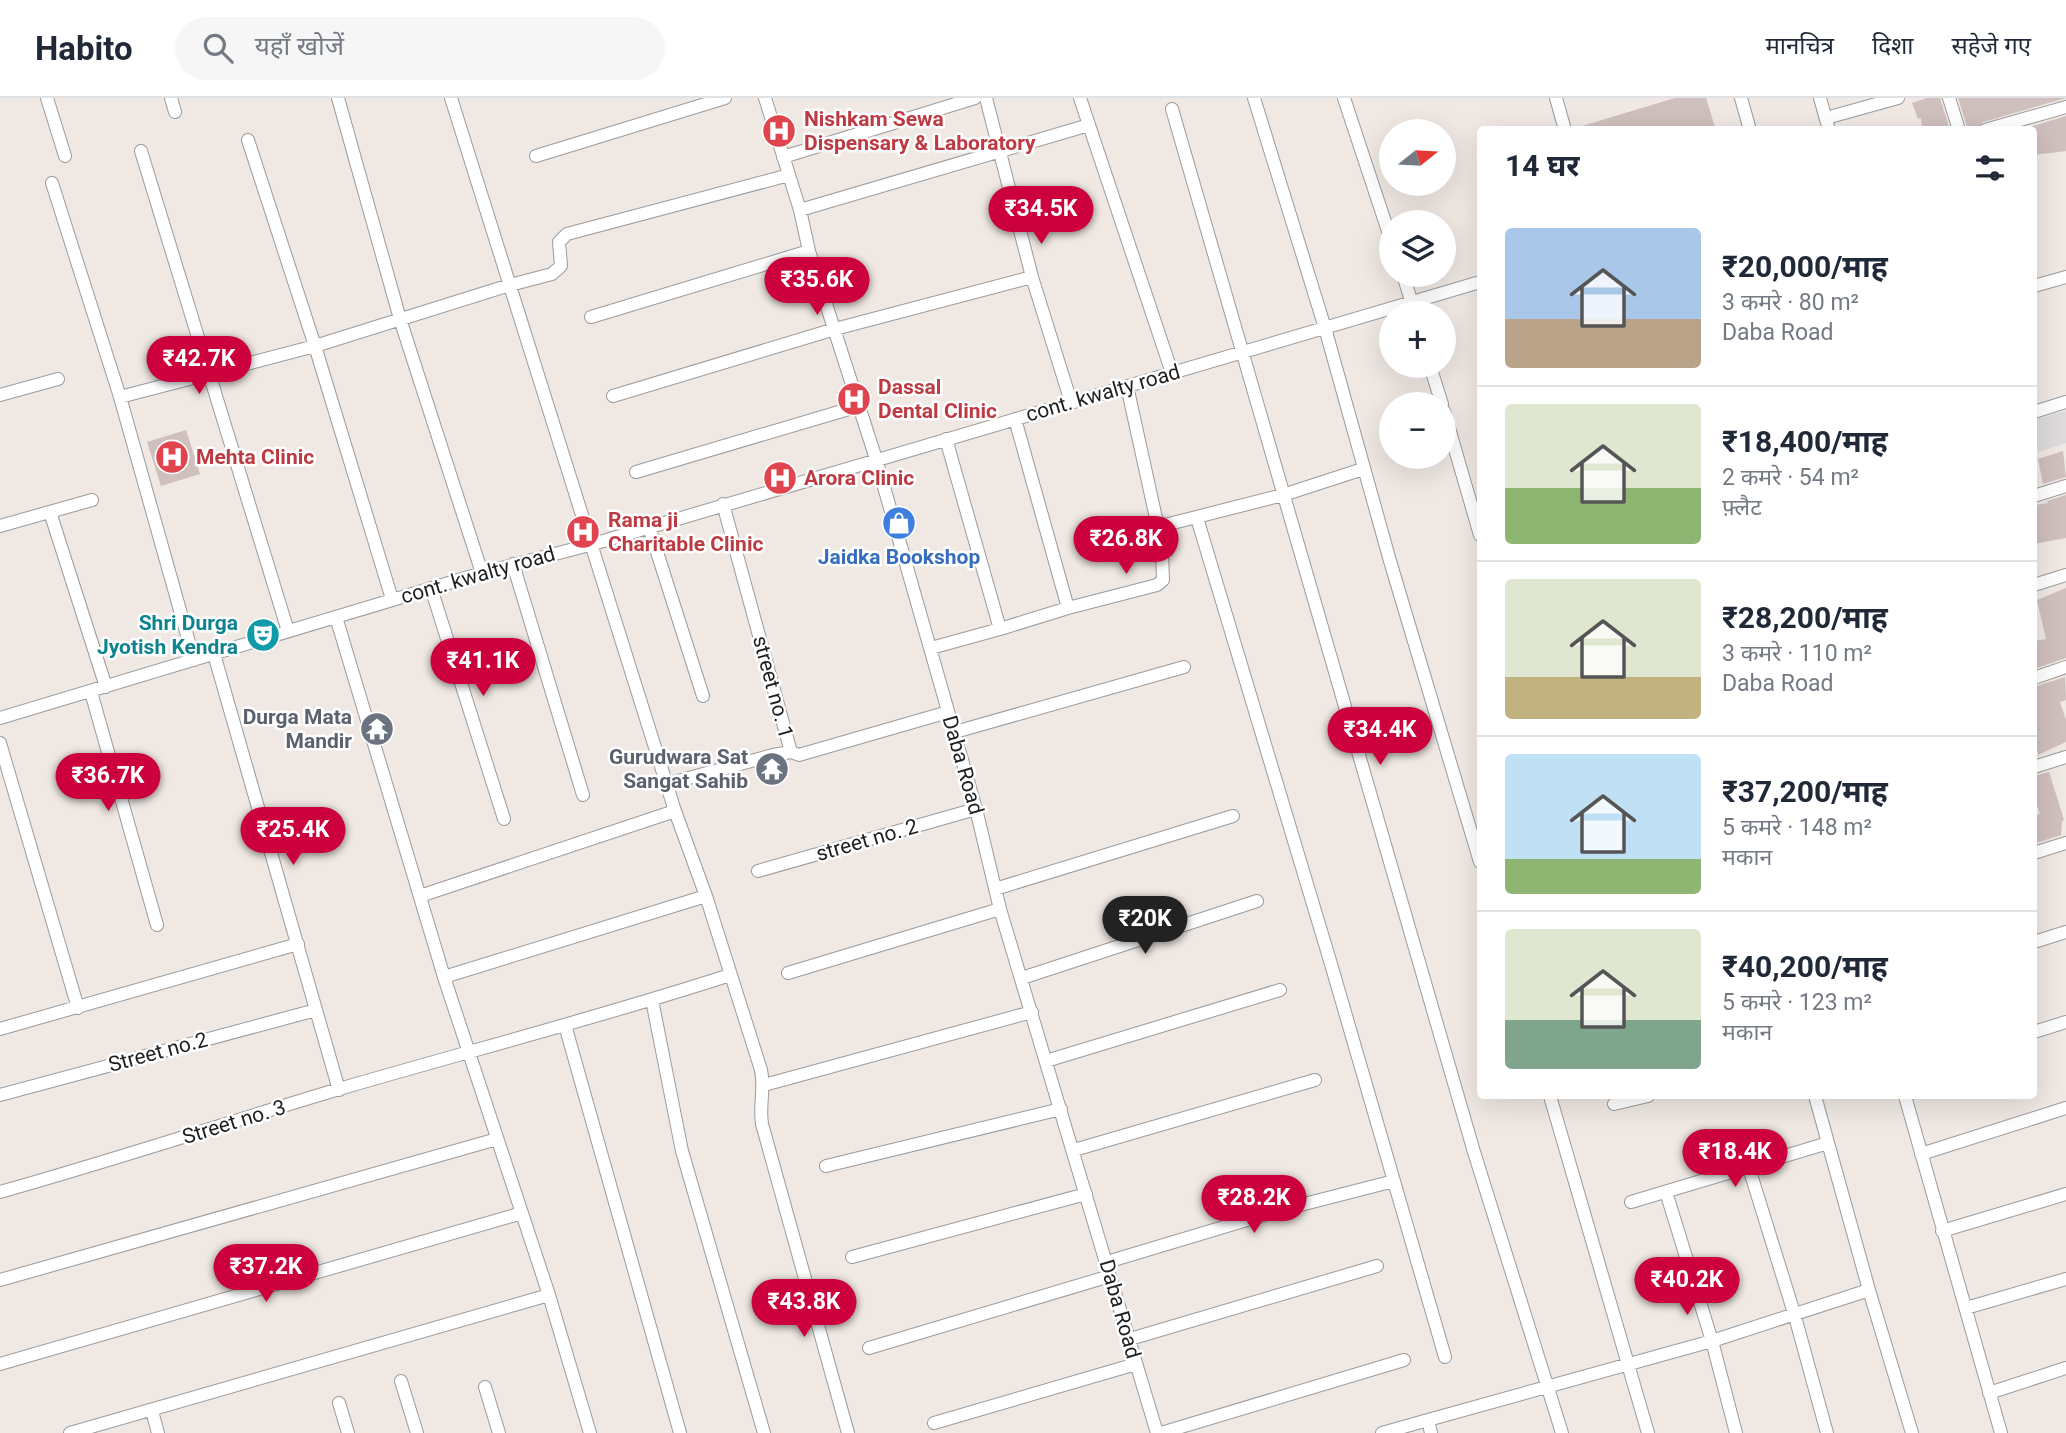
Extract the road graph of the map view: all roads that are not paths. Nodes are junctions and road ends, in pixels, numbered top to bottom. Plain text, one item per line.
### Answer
1 (47, 98) edge
2 (171, 98) edge
3 (338, 98) edge
4 (451, 98) edge
5 (725, 98) edge
6 (765, 98) edge
7 (975, 98) edge
8 (986, 98) edge
9 (1080, 98) edge
10 (1254, 98) edge
11 (1345, 98) edge
12 (1556, 98) edge
13 (1741, 98) edge
14 (1820, 98) edge
15 (1898, 98) edge
16 (1949, 98) edge
17 (2066, 107) edge
18 (1172, 109) dead end
19 (175, 112) dead end
20 (1828, 124) edge
21 (1089, 125) junction
22 (1564, 126) edge
23 (1749, 126) edge
24 (1958, 126) edge
25 (1999, 126) edge
26 (248, 141) dead end
27 (141, 151) dead end
28 (1000, 151) junction
29 (65, 156) dead end
30 (536, 156) dead end
31 (783, 157) junction
32 (789, 175) junction
33 (52, 183) dead end
34 (800, 210) junction
35 (1381, 210) edge
36 (810, 251) junction
37 (2066, 276) edge
38 (1032, 277) junction
39 (1477, 283) edge
40 (510, 285) junction
41 (2037, 285) edge
42 (1431, 301) edge
43 (1379, 316) edge
44 (591, 317) dead end
45 (400, 319) junction
46 (1325, 328) junction
47 (835, 329) junction
48 (315, 346) junction
49 (1242, 353) junction
50 (1172, 373) junction
51 (209, 374) junction
52 (58, 379) dead end
53 (1127, 386) junction
54 (0, 395) edge
55 (613, 396) dead end
56 (120, 397) junction
57 (1071, 402) junction
58 (2066, 402) edge
59 (859, 406) junction
60 (2037, 411) edge
61 (1015, 419) junction
62 (946, 439) junction
63 (1456, 452) edge
64 (876, 459) junction
65 (1363, 469) junction
66 (636, 472) dead end
67 (2066, 486) edge
68 (1283, 495) junction
69 (2037, 495) edge
70 (92, 500) dead end
71 (723, 504) junction
72 (50, 512) junction
73 (1197, 518) junction
74 (1477, 525) edge
75 (0, 526) edge
76 (649, 527) junction
77 (1161, 527) junction
78 (593, 544) junction
79 (513, 564) junction
80 (482, 573) junction
81 (2066, 575) edge
82 (2037, 584) edge
83 (431, 588) junction
84 (392, 599) junction
85 (1068, 608) junction
86 (336, 617) junction
87 (1000, 629) junction
88 (288, 631) junction
89 (931, 648) junction
90 (214, 654) junction
91 (194, 660) junction
92 (1184, 667) dead end
93 (2066, 667) edge
94 (2037, 677) edge
95 (106, 687) junction
96 (91, 692) junction
97 (703, 696) dead end
98 (948, 712) junction
99 (0, 718) edge
100 (955, 732) junction
101 (0, 743) edge
102 (791, 752) junction
103 (2066, 757) edge
104 (2037, 766) edge
105 (667, 784) junction
106 (583, 795) dead end
107 (976, 809) junction
108 (675, 811) junction
109 (1233, 816) dead end
110 (504, 819) dead end
111 (2066, 843) edge
112 (1477, 852) edge
113 (2037, 852) edge
114 (758, 871) dead end
115 (995, 888) junction
116 (420, 896) junction
117 (706, 896) junction
118 (1257, 901) dead end
119 (1000, 909) junction
120 (157, 925) dead end
121 (2066, 932) edge
122 (2037, 941) edge
123 (298, 944) junction
124 (788, 973) dead end
125 (730, 975) junction
126 (444, 977) junction
127 (1022, 978) junction
128 (1280, 990) dead end
129 (652, 1000) junction
130 (78, 1008) junction
131 (316, 1010) junction
132 (1031, 1012) junction
133 (2066, 1022) edge
134 (565, 1025) junction
135 (0, 1029) edge
136 (2037, 1031) edge
137 (468, 1052) junction
138 (1046, 1060) junction
139 (1315, 1080) dead end
140 (764, 1085) junction
141 (338, 1090) junction
142 (0, 1095) edge
143 (1551, 1099) edge
144 (1635, 1099) edge
145 (1816, 1099) edge
146 (1906, 1099) edge
147 (1614, 1104) dead end
148 (2066, 1108) edge
149 (1061, 1109) junction
150 (497, 1139) junction
151 (1828, 1143) junction
152 (1074, 1150) junction
153 (1921, 1154) junction
154 (826, 1166) dead end
155 (1749, 1168) junction
156 (1394, 1181) junction
157 (0, 1192) edge
158 (1665, 1192) junction
159 (1086, 1194) junction
160 (2066, 1194) edge
161 (1631, 1202) dead end
162 (522, 1213) junction
163 (1942, 1231) junction
164 (852, 1257) dead end
165 (1107, 1262) junction
166 (1377, 1266) dead end
167 (1110, 1276) junction
168 (2066, 1279) edge
169 (0, 1280) edge
170 (1869, 1290) junction
171 (549, 1295) junction
172 (1966, 1308) junction
173 (1794, 1313) junction
174 (1130, 1339) junction
175 (1712, 1340) junction
176 (869, 1348) dead end
177 (1445, 1357) dead end
178 (1404, 1360) dead end
179 (0, 1364) edge
180 (1136, 1364) junction
181 (1629, 1364) junction
182 (2066, 1368) edge
183 (401, 1381) dead end
184 (485, 1387) dead end
185 (1549, 1388) junction
186 (1989, 1393) junction
187 (340, 1403) dead end
188 (152, 1411) junction
189 (934, 1423) dead end
190 (1429, 1427) edge
191 (70, 1433) edge
192 (158, 1433) edge
193 (348, 1433) edge
194 (417, 1433) edge
195 (499, 1433) edge
196 (590, 1433) edge
197 (680, 1433) edge
198 (764, 1433) edge
199 (848, 1433) edge
200 (1159, 1433) edge
201 (1382, 1433) edge
202 (1562, 1433) edge
203 (1648, 1433) edge
204 (1736, 1433) edge
205 (1827, 1433) edge
206 (1912, 1433) edge
207 (2001, 1433) edge

1 - 29 street
2 - 19 street
3 - 45 street
4 - 40 street
5 - 30 street
6 - 31 street, Daba Road
7 - 31 street
8 - 28 street
9 - 21 street
10 - 46 street
11 - 35 street
12 - 22 street
13 - 23 street
14 - 20 street
15 - 20 street
16 - 24 street
17 - 25 street
18 - 49 street
21 - 28 street
21 - 50 street
26 - 48 street
27 - 51 street
28 - 34 street
28 - 38 street
31 - 32 street, Daba Road
32 - 34 street, Daba Road
32 - 40 street
33 - 56 street
34 - 36 street, Daba Road
36 - 44 street
36 - 47 street, Daba Road
37 - 41 street
38 - 47 street
38 - 57 street
39 - 42 street, cont. kwalty road
40 - 45 street
40 - 78 street
43 - 46 street, cont. kwalty road
45 - 48 street
45 - 80 street
46 - 49 street, cont. kwalty road
46 - 65 street
47 - 55 street
47 - 59 street, Daba Road
48 - 51 street
48 - 84 street
49 - 50 street, cont. kwalty road
49 - 68 street
50 - 53 street, cont. kwalty road
51 - 56 street
51 - 88 street
52 - 54 street
53 - 57 street, cont. kwalty road
53 - 77 street
56 - 91 street
57 - 61 street, cont. kwalty road
58 - 60 street
59 - 64 street, Daba Road
59 - 66 street
61 - 62 street, cont. kwalty road
61 - 85 street
62 - 64 street, cont. kwalty road
62 - 87 street
63 - 74 street
64 - 71 street, cont. kwalty road
64 - 89 street, Daba Road
65 - 68 street
65 - 112 street
67 - 69 street
68 - 73 street
68 - 185 street
70 - 72 street
71 - 76 street, cont. kwalty road
71 - 102 street, street no. 1
72 - 75 street
72 - 95 street
73 - 77 street
73 - 156 street
76 - 78 street, cont. kwalty road
76 - 97 street
77 - 85 street
78 - 79 street, cont. kwalty road
78 - 105 street
79 - 80 street, cont. kwalty road
79 - 106 street
80 - 83 street, cont. kwalty road
81 - 82 street
83 - 84 street, cont. kwalty road
83 - 110 street
84 - 86 street, cont. kwalty road
85 - 87 street
86 - 88 street, cont. kwalty road
86 - 116 street
87 - 89 street
88 - 90 street, cont. kwalty road
89 - 98 street, Daba Road
90 - 91 street, cont. kwalty road
90 - 123 street
91 - 95 street, cont. kwalty road
92 - 100 street
93 - 94 street
95 - 96 street, cont. kwalty road
96 - 99 street, cont. kwalty road
96 - 120 street
98 - 100 street, Daba Road
98 - 102 street, street no. 1
100 - 107 street, Daba Road
101 - 130 street
102 - 105 street
103 - 104 street
105 - 108 street
107 - 114 street, street no. 2
107 - 115 street, Daba Road
108 - 116 street
108 - 117 street
109 - 115 street
111 - 113 street
115 - 119 street, Daba Road
116 - 126 street
117 - 125 street
117 - 126 street
118 - 127 street
119 - 124 street
119 - 127 street, Daba Road
121 - 122 street
123 - 130 street
123 - 131 street
125 - 129 street, Street no. 3
125 - 140 street
126 - 137 street
127 - 132 street, Daba Road
128 - 138 street
129 - 134 street, Street no. 3
129 - 198 street
130 - 135 street
131 - 141 street
131 - 142 street, Street no.2
132 - 138 street, Daba Road
132 - 140 street
133 - 136 street
134 - 137 street, Street no. 3
134 - 197 street
137 - 141 street, Street no. 3
137 - 150 street
138 - 149 street, Daba Road
139 - 152 street
140 - 199 street
141 - 157 street, Street no. 3
143 - 181 street
144 - 147 street
145 - 151 street
146 - 153 street
148 - 153 street
149 - 152 street, Daba Road
149 - 154 street
150 - 162 street
150 - 169 street
151 - 155 street
151 - 170 street
152 - 159 street, Daba Road
153 - 163 street
155 - 158 street
155 - 173 street
156 - 165 street
156 - 177 street
158 - 161 street
158 - 175 street
159 - 164 street
159 - 165 street, Daba Road
160 - 163 street
162 - 171 street
162 - 179 street
163 - 172 street
165 - 167 street, Daba Road
166 - 174 street
167 - 174 street, Daba Road
167 - 176 street
168 - 172 street
170 - 173 street
170 - 206 street
171 - 188 street
171 - 196 street
172 - 186 street
173 - 175 street
173 - 205 street
174 - 180 street, Daba Road
175 - 181 street
175 - 204 street
178 - 200 street
180 - 189 street
180 - 200 street, Daba Road
181 - 185 street
181 - 203 street
182 - 186 street
183 - 194 street
184 - 195 street
185 - 190 street
185 - 202 street
186 - 207 street
187 - 193 street
188 - 191 street
188 - 192 street
190 - 201 street

